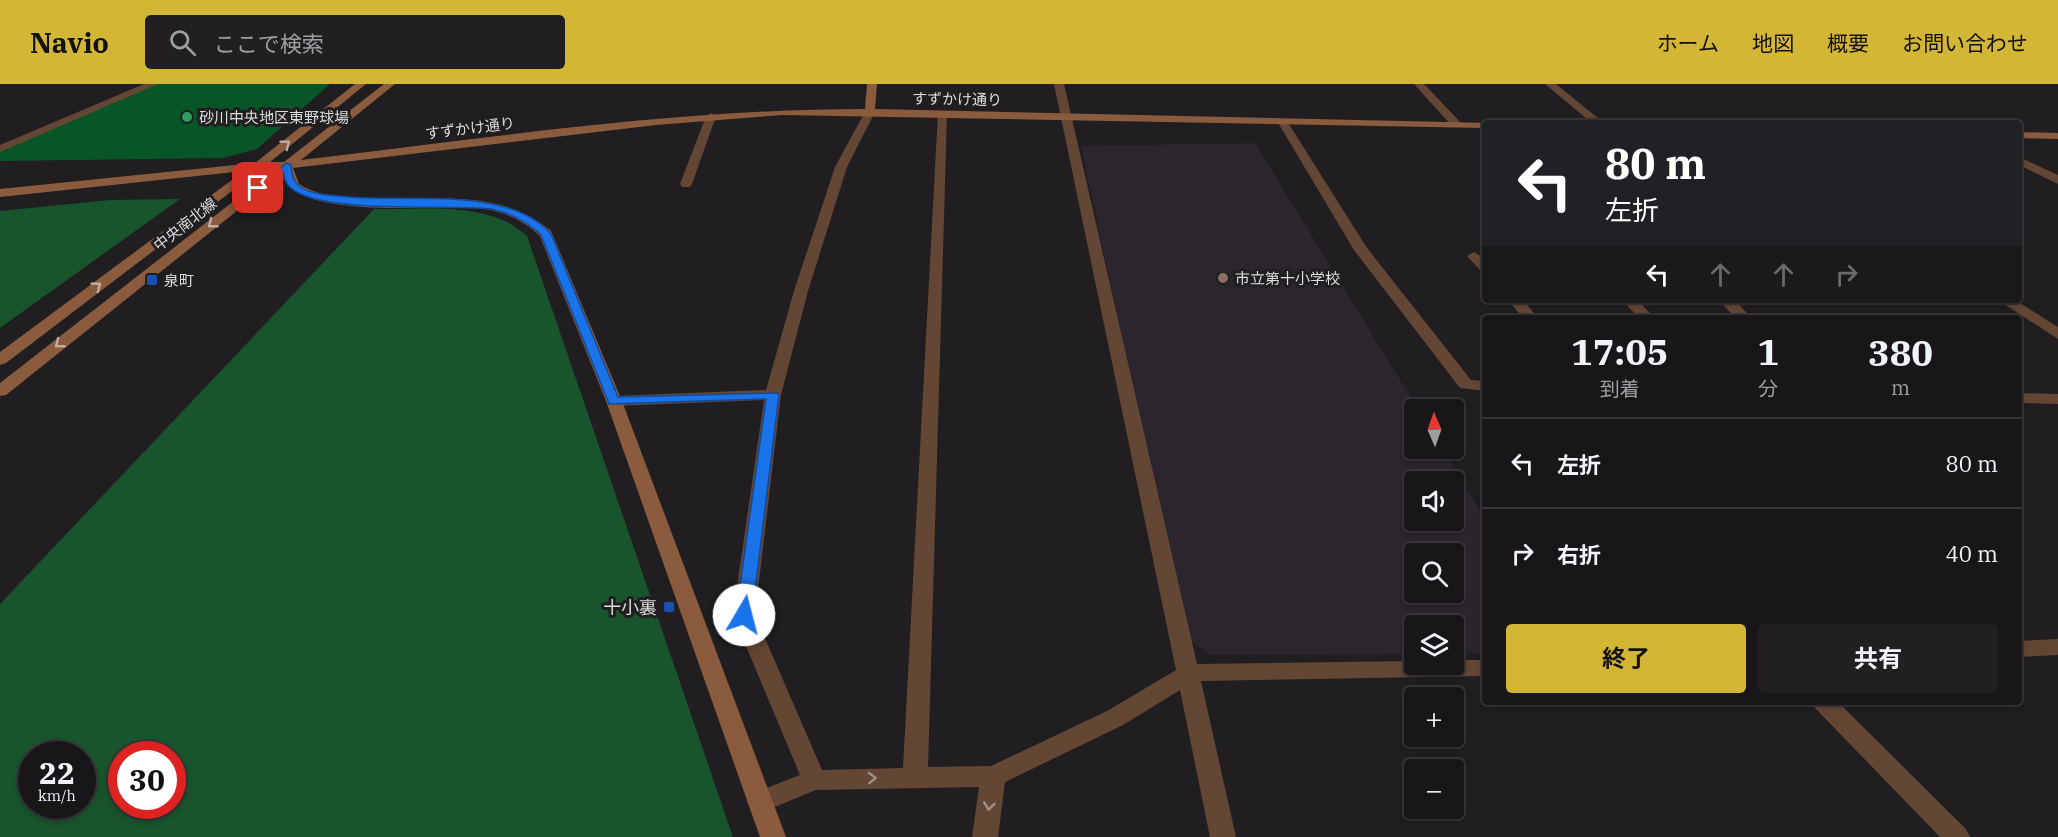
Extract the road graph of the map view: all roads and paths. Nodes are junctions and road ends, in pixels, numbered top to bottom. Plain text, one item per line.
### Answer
1 (153, 84) edge
2 (362, 84) edge
3 (390, 84) edge
4 (872, 84) edge
5 (1059, 84) edge
6 (1419, 84) edge
7 (1550, 84) edge
8 (870, 112) junction
9 (942, 114) junction
10 (711, 116) junction
11 (1066, 116) junction
12 (1595, 120) edge
13 (1282, 121) junction
14 (1456, 124) junction
15 (1482, 125) edge
16 (2022, 135) edge
17 (2058, 135) edge
18 (0, 149) edge
19 (2022, 162) edge
20 (287, 165) junction
21 (258, 166) junction
22 (245, 175) junction
23 (2058, 180) edge
24 (686, 184) dead end
25 (0, 193) edge
26 (0, 203) edge
27 (1474, 256) dead end
28 (1482, 264) edge
29 (1518, 303) edge
30 (1632, 303) edge
31 (1728, 303) edge
32 (2010, 303) edge
33 (1528, 315) edge
34 (1645, 315) edge
35 (1742, 315) edge
36 (2058, 334) edge
37 (0, 360) edge
38 (1482, 386) edge
39 (0, 391) edge
40 (773, 395) junction
41 (2022, 398) edge
42 (2058, 399) edge
43 (614, 401) junction
44 (2058, 647) edge
45 (2022, 649) edge
46 (1482, 668) edge
47 (1189, 673) junction
48 (1826, 705) edge
49 (915, 776) junction
50 (993, 776) junction
51 (814, 780) junction
52 (760, 802) junction
53 (773, 837) edge
54 (985, 837) edge
55 (1223, 837) edge
56 (1957, 837) edge

1 - 18 street
21 -> 2 street, 中央南北線
3 - 20 street, 中央南北線
4 - 8 street
5 - 11 street
6 - 14 street
7 - 12 street
8 - 9 street, すずかけ通り
8 - 10 street, すずかけ通り
8 - 40 street
9 - 11 street, すずかけ通り
9 - 49 street
10 - 20 street, すずかけ通り
10 - 24 street
11 - 13 street, すずかけ通り
11 - 47 street
13 - 14 street, すずかけ通り
13 - 38 street
14 - 15 street, すずかけ通り
16 - 17 street
19 - 23 street
20 - 21 street
20 - 22 street
20 -> 39 street, 中央南北線
20 - 43 street
21 - 22 street, 中央南北線
21 - 25 street
22 - 26 street
37 -> 22 street, 中央南北線
27 - 28 street
29 - 33 street
30 - 34 street
31 - 35 street
32 - 36 street
40 - 43 street
40 - 51 street
41 - 42 street
43 - 52 street
44 - 45 street
46 - 47 street
47 - 50 street
47 - 55 street
48 - 56 street
49 - 50 street
51 -> 49 street
50 -> 54 street
51 - 52 street
52 - 53 street

